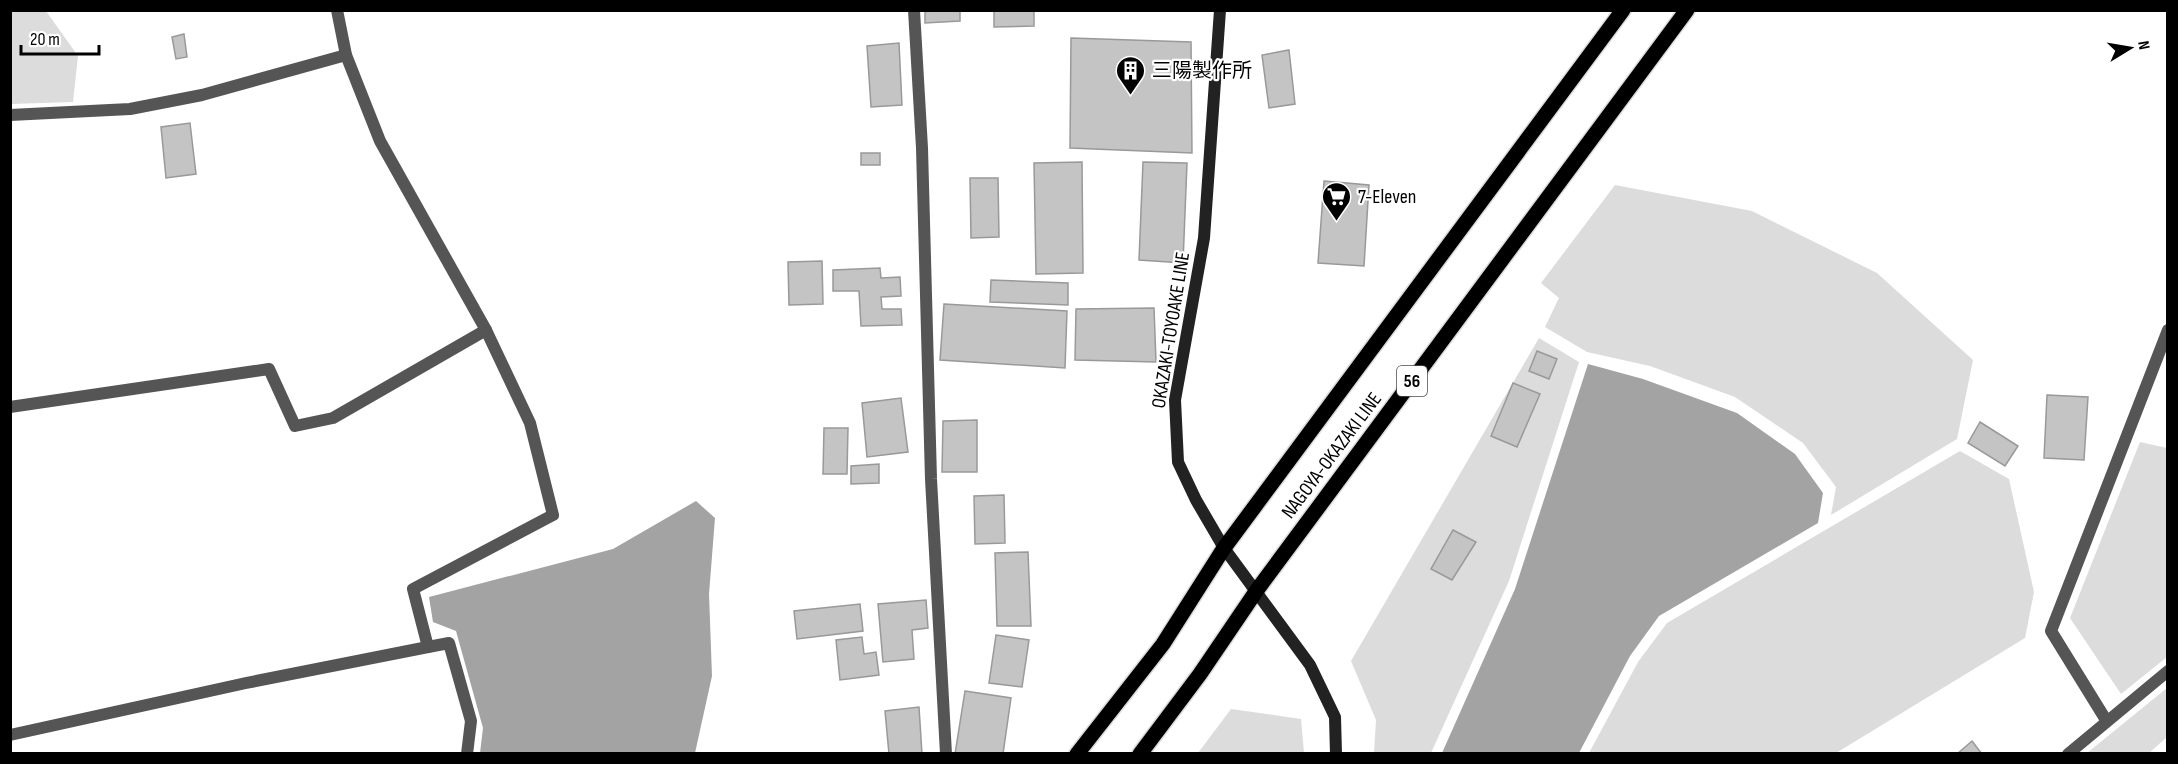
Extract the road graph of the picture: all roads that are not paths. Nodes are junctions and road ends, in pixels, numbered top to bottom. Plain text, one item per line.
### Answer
1 (337, 10) edge
2 (914, 10) edge
3 (1220, 10) edge
4 (1623, 10) edge
5 (1687, 10) edge
6 (346, 55) junction
7 (10, 115) edge
8 (486, 330) junction
9 (2168, 330) edge
10 (10, 407) edge
11 (1224, 548) junction
12 (1257, 590) junction
13 (428, 646) junction
14 (2168, 671) edge
15 (2106, 720) junction
16 (10, 735) edge
17 (467, 753) edge
18 (946, 753) edge
19 (1077, 753) edge
20 (1140, 753) edge
21 (1336, 753) edge
22 (2068, 753) edge

1 - 6 street
2 - 18 street
3 - 11 main road, OKAZAKI-TOYOAKE LINE
4 - 11 main road, NAGOYA-OKAZAKI LINE
5 - 12 main road, NAGOYA-OKAZAKI LINE / 56
6 - 7 street
6 - 8 street
8 - 10 street
8 - 13 street
9 - 15 street
11 - 12 main road, OKAZAKI-TOYOAKE LINE
11 - 19 main road, NAGOYA-OKAZAKI LINE
12 - 20 main road, NAGOYA-OKAZAKI LINE / 56
12 - 21 main road, OKAZAKI-TOYOAKE LINE
13 - 16 street
13 - 17 street
14 - 15 street
15 - 22 street

